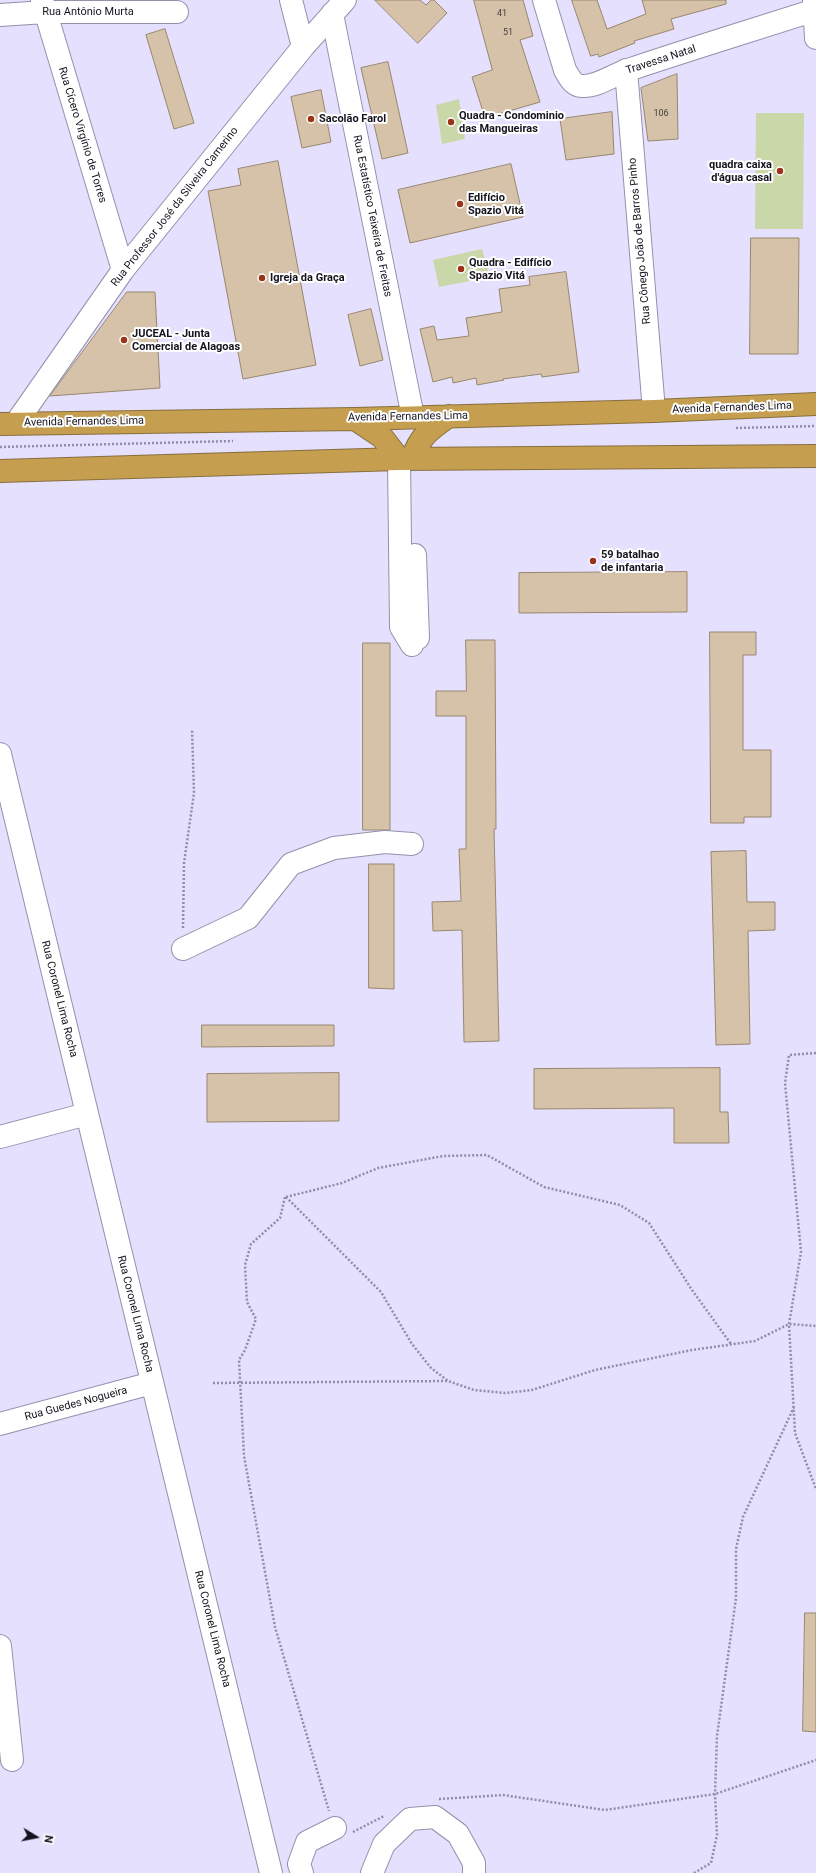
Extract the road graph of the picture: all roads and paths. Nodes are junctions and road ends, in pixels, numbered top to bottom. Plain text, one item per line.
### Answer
1 (291, 0) edge
2 (814, 5) edge
3 (43, 6) edge
4 (338, 7) edge
5 (547, 9) edge
6 (177, 12) dead end
7 (0, 15) edge
8 (816, 38) edge
9 (303, 47) junction
10 (626, 70) junction
11 (123, 270) junction
12 (816, 404) edge
13 (654, 411) junction
14 (449, 416) junction
15 (413, 417) junction
16 (355, 419) junction
17 (8, 424) edge
18 (816, 456) edge
19 (405, 459) junction
20 (0, 471) edge
21 (415, 642) dead end
22 (192, 729) dead end
23 (0, 754) edge
24 (7, 811) edge
25 (412, 844) dead end
26 (183, 949) joint
27 (816, 1053) edge
28 (87, 1114) junction
29 (0, 1137) edge
30 (285, 1197) junction
31 (789, 1324) junction
32 (816, 1326) edge
33 (731, 1344) junction
34 (448, 1381) junction
35 (213, 1383) dead end
36 (239, 1383) junction
37 (152, 1384) junction
38 (794, 1407) junction
39 (0, 1424) edge
40 (816, 1489) edge
41 (0, 1646) edge
42 (12, 1760) dead end
43 (816, 1760) edge
44 (715, 1794) junction
45 (434, 1799) dead end
46 (385, 1816) dead end
47 (335, 1828) junction
48 (271, 1873) edge
49 (302, 1873) edge
50 (372, 1873) edge
51 (474, 1873) edge
52 (694, 1873) edge

1 - 9 street
2 - 8 street
2 - 10 street, Travessa Natal
3 - 6 street, Rua Antônio Murta
3 - 7 street, Rua Antônio Murta
3 - 11 street, Rua Cícero Virgínio de Torres
4 - 9 street, Rua Professor José da Silveira Camerino
4 - 15 street, Rua Estatístico Teixeira de Freitas
5 - 10 street, Travessa Natal
9 - 11 street, Rua Professor José da Silveira Camerino
10 - 13 street, Rua Cônego João de Barros Pinho
11 - 17 street, Rua Professor José da Silveira Camerino
12 - 13 highway, Avenida Fernandes Lima
13 - 14 highway, Avenida Fernandes Lima
14 - 15 highway, Avenida Fernandes Lima
14 - 19 highway
15 - 16 highway, Avenida Fernandes Lima
16 - 17 highway, Avenida Fernandes Lima
16 - 19 highway
18 - 19 highway
19 - 20 highway
19 - 21 street
22 - 26 path
23 - 24 street, Rua Coronel Lima Rocha
24 - 28 street, Rua Coronel Lima Rocha
25 - 26 street
27 - 31 path
28 - 29 street
28 - 37 street, Rua Coronel Lima Rocha
30 - 33 path
30 - 34 path
30 - 36 path
31 - 32 path
31 - 33 path
31 - 38 path
33 - 34 path
34 - 36 path
35 - 36 path
36 - 47 path
37 - 39 street, Rua Guedes Nogueira
37 - 48 street, Rua Coronel Lima Rocha
38 - 40 path
38 - 44 path
41 - 42 street
43 - 44 path
44 - 45 path
44 - 52 path
46 - 47 path
47 - 49 street
50 - 51 street

